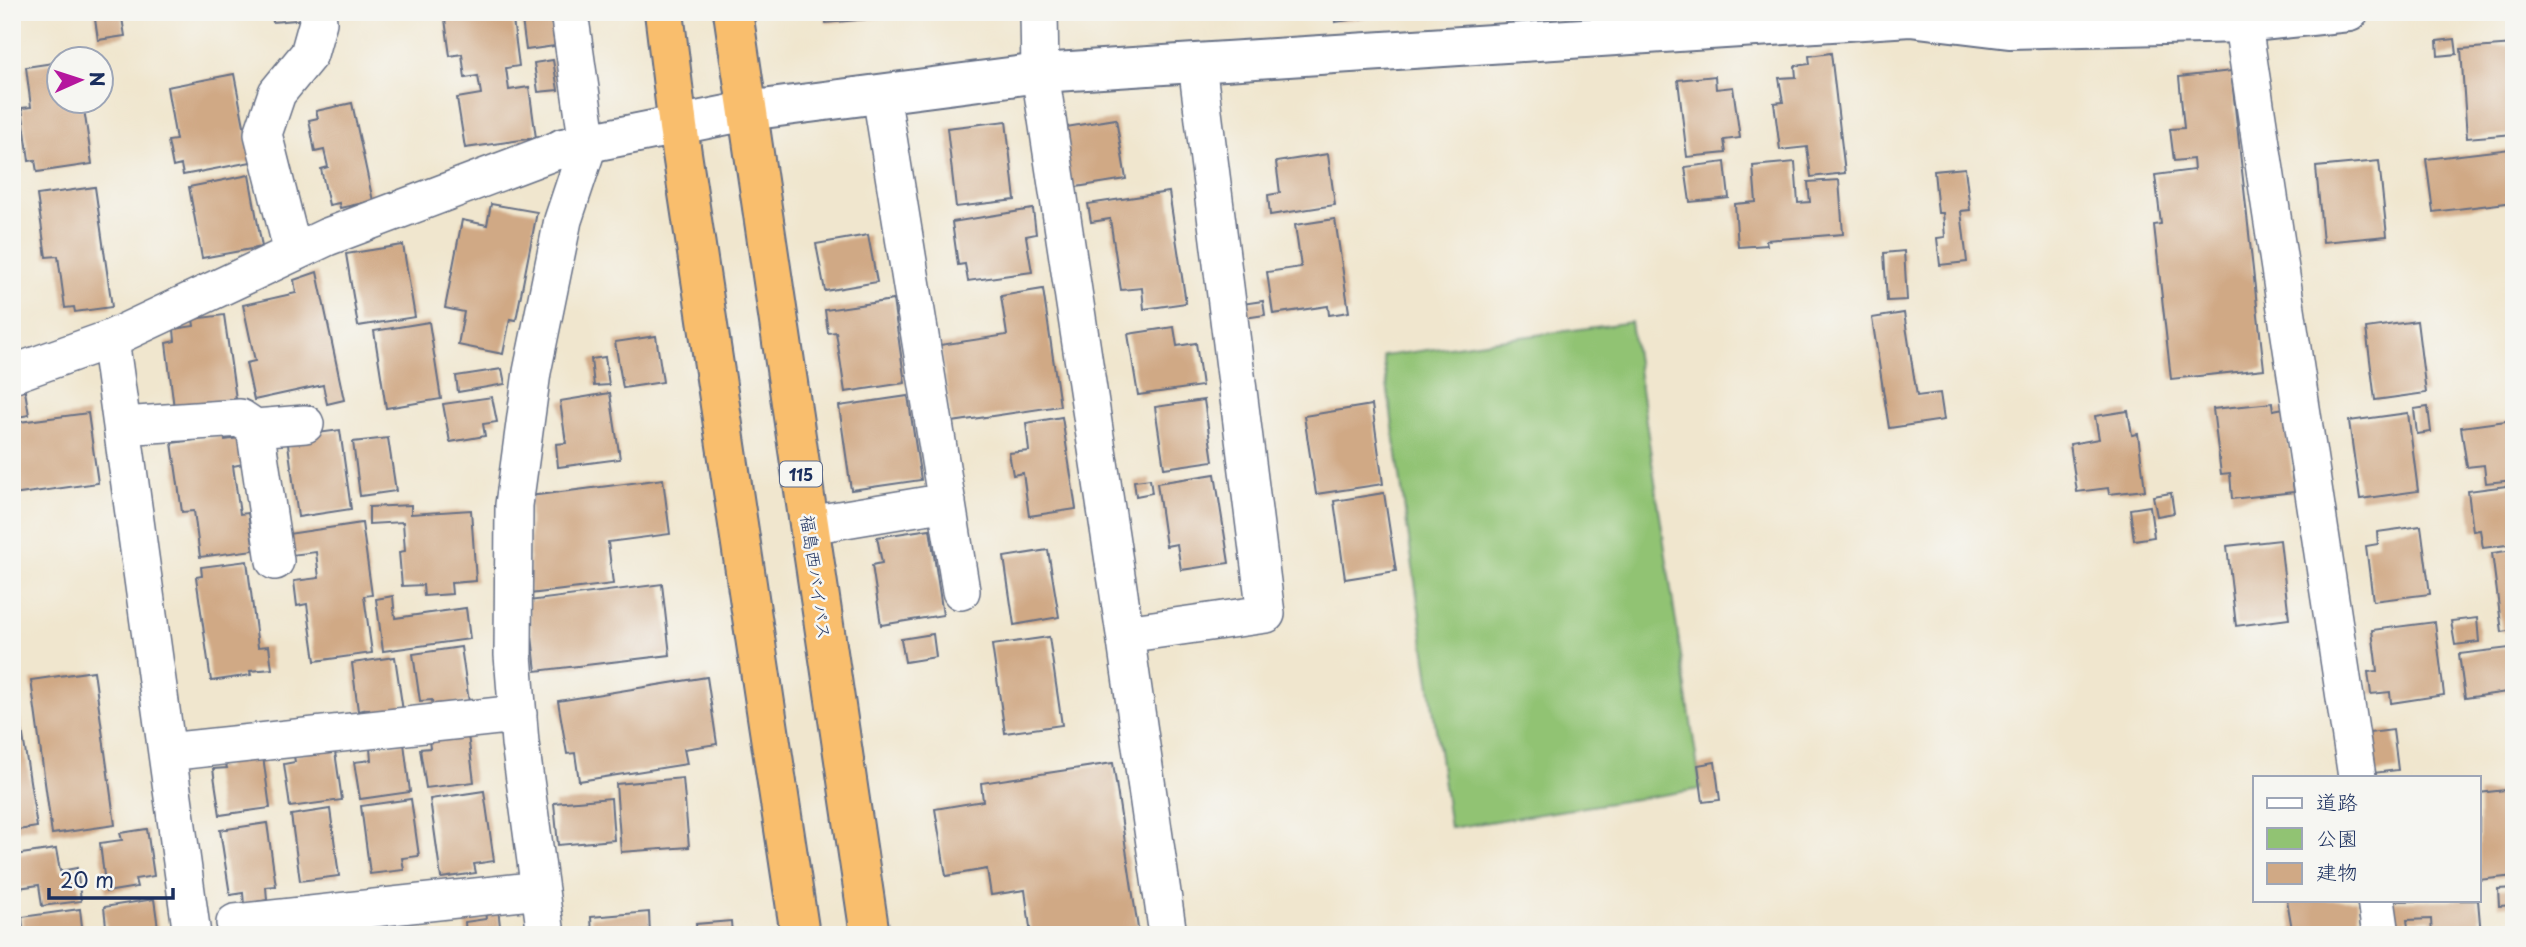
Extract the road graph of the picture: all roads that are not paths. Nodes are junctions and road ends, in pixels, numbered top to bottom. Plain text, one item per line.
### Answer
1 (317, 12) edge
2 (569, 12) edge
3 (664, 12) edge
4 (733, 12) edge
5 (1039, 12) edge
6 (2349, 12) edge
7 (2241, 18) edge
8 (1197, 65) junction
9 (1040, 73) junction
10 (881, 94) junction
11 (747, 111) junction
12 (678, 127) junction
13 (575, 146) junction
14 (293, 253) junction
15 (110, 338) junction
16 (12, 374) edge
17 (305, 424) dead end
18 (122, 426) junction
19 (255, 428) junction
20 (947, 502) junction
21 (809, 525) junction
22 (275, 561) dead end
23 (961, 591) dead end
24 (1125, 634) junction
25 (518, 714) junction
26 (167, 752) junction
27 (2357, 776) edge
28 (540, 890) junction
29 (2376, 902) edge
30 (235, 923) dead end
31 (192, 935) edge
32 (546, 935) edge
33 (800, 935) edge
34 (870, 935) edge
35 (1168, 935) edge
36 (2381, 935) edge

1 - 14 street
2 - 13 street
3 - 12 highway
4 - 11 highway, 福島西バイパス / 115
5 - 9 street
6 - 7 street
7 - 8 street
7 - 27 street
8 - 9 street
8 - 24 street
9 - 10 street
9 - 24 street
10 - 11 street
10 - 20 street
11 - 12 street
11 - 21 highway, 福島西バイパス / 115
12 - 13 street
12 - 33 highway
13 - 14 street
13 - 25 street
14 - 15 street
15 - 16 street
15 - 18 street
17 - 19 street
18 - 19 street
18 - 26 street
19 - 22 street
20 - 21 street
20 - 23 street
21 - 34 highway, 福島西バイパス / 115
24 - 35 street
25 - 26 street
25 - 28 street
26 - 31 street
28 - 30 street
28 - 32 street
29 - 36 street

